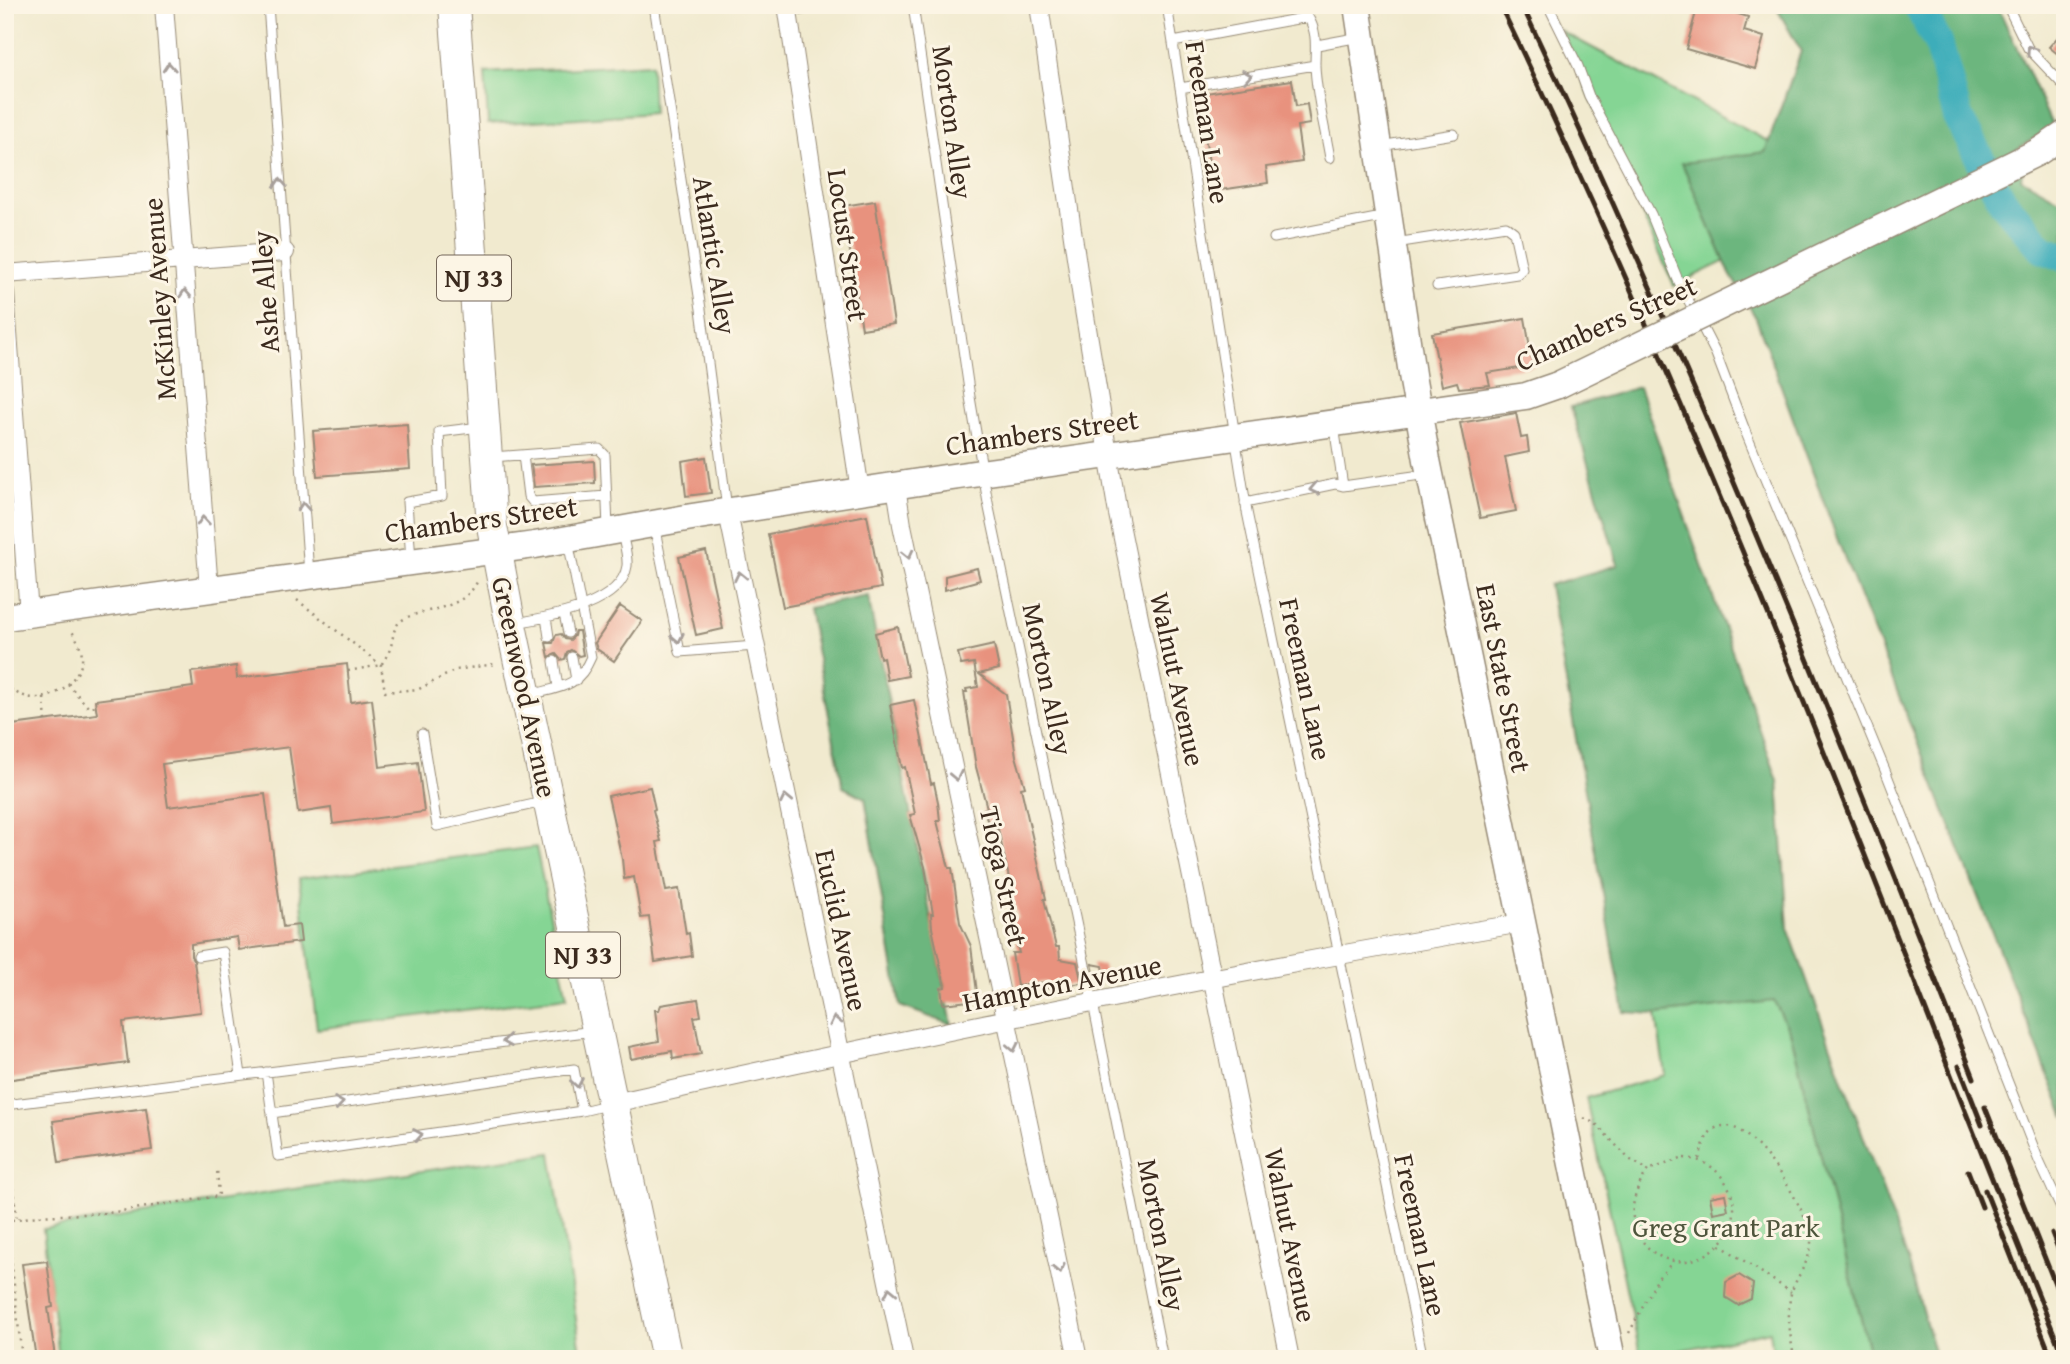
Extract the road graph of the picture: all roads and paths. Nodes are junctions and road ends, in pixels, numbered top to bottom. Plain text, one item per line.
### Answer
1 (164, 5) edge
2 (268, 5) edge
3 (454, 5) edge
4 (654, 5) edge
5 (833, 5) edge
6 (913, 5) edge
7 (1039, 5) edge
8 (1167, 5) edge
9 (1357, 5) edge
10 (1548, 5) edge
11 (2007, 5) edge
12 (788, 9) edge
13 (1361, 36) junction
14 (1173, 43) junction
15 (1317, 45) junction
16 (1315, 65) junction
17 (2065, 87) edge
18 (1180, 88) junction
19 (1454, 134) dead end
20 (2065, 134) edge
21 (1379, 146) junction
22 (1330, 158) dead end
23 (1389, 215) junction
24 (1274, 238) dead end
25 (1393, 243) junction
26 (285, 252) junction
27 (183, 261) junction
28 (5, 274) edge
29 (1437, 286) dead end
30 (5, 292) edge
31 (1418, 411) junction
32 (1334, 423) junction
33 (484, 427) junction
34 (1234, 437) junction
35 (523, 454) junction
36 (1108, 454) junction
37 (487, 457) junction
38 (984, 473) junction
39 (1430, 474) junction
40 (896, 486) junction
41 (1343, 486) junction
42 (860, 491) junction
43 (606, 496) junction
44 (1245, 503) junction
45 (728, 513) junction
46 (653, 524) junction
47 (615, 530) junction
48 (568, 539) junction
49 (497, 551) junction
50 (411, 562) junction
51 (310, 575) junction
52 (477, 582) dead end
53 (209, 589) junction
54 (297, 600) dead end
55 (581, 607) junction
56 (564, 614) junction
57 (17, 615) edge
58 (546, 617) junction
59 (511, 625) junction
60 (71, 630) dead end
61 (568, 633) dead end
62 (549, 637) dead end
63 (755, 646) junction
64 (572, 657) dead end
65 (554, 661) dead end
66 (502, 663) dead end
67 (381, 665) junction
68 (348, 671) dead end
69 (576, 680) junction
70 (68, 684) junction
71 (5, 685) edge
72 (558, 687) junction
73 (14, 693) junction
74 (526, 695) junction
75 (44, 698) junction
76 (96, 706) dead end
77 (5, 710) edge
78 (46, 721) dead end
79 (422, 734) dead end
80 (549, 800) junction
81 (1522, 923) junction
82 (1339, 954) junction
83 (198, 956) dead end
84 (1213, 980) junction
85 (1093, 1003) junction
86 (1007, 1019) junction
87 (599, 1030) junction
88 (842, 1054) junction
89 (266, 1072) junction
90 (240, 1075) junction
91 (614, 1104) junction
92 (5, 1105) edge
93 (1560, 1105) junction
94 (582, 1111) junction
95 (272, 1113) junction
96 (1699, 1159) junction
97 (217, 1169) dead end
98 (1647, 1170) junction
99 (11, 1174) dead end
100 (2065, 1217) edge
101 (17, 1219) junction
102 (6, 1221) edge
103 (1720, 1245) junction
104 (1673, 1262) junction
105 (1791, 1292) junction
106 (1611, 1353) edge
107 (22, 1359) edge
108 (667, 1359) edge
109 (904, 1359) edge
110 (1078, 1359) edge
111 (1163, 1359) edge
112 (1290, 1359) edge
113 (1423, 1359) edge
114 (1794, 1359) edge

27 -> 1 street, McKinley Avenue
26 -> 2 lane, Ashe Alley
3 - 33 main road, Greenwood Avenue / NJ 33
4 - 45 lane, Atlantic Alley
5 - 12 lane
6 - 38 lane, Morton Alley
7 - 36 street, Walnut Avenue
8 - 14 lane, Freeman Lane
9 - 13 street, East State Street
10 - 100 lane
17 -> 11 lane
12 - 42 street, Locust Street
13 - 15 lane
13 - 21 street, East State Street
14 - 15 lane
14 - 18 lane, Freeman Lane
15 - 16 lane
18 -> 16 lane
16 - 22 lane
18 - 34 lane, Freeman Lane
19 - 21 lane
20 - 31 street, Chambers Street, bridge
21 - 23 street, East State Street
23 - 24 lane
23 - 25 street, East State Street
25 - 29 lane
25 - 31 street, East State Street
26 - 27 street
51 -> 26 lane, Ashe Alley
27 - 28 street
53 -> 27 street, McKinley Avenue
30 - 57 street
31 - 32 street, Chambers Street
31 - 39 street, East State Street
32 - 34 street, Chambers Street
32 - 41 lane
33 - 37 main road, Greenwood Avenue / NJ 33
33 - 50 lane
34 - 36 street, Chambers Street
34 - 44 lane, Freeman Lane
35 - 37 lane
35 - 43 lane
35 - 43 lane
36 - 38 street, Chambers Street
36 - 84 street, Walnut Avenue
37 - 49 main road, Greenwood Avenue / NJ 33
38 - 40 street, Chambers Street
38 - 85 lane, Morton Alley
39 - 41 lane
39 - 81 street, East State Street
40 - 42 street, Chambers Street
40 -> 86 street, Tioga Street
41 -> 44 lane
42 - 45 street, Chambers Street
43 - 47 lane
44 - 82 lane, Freeman Lane
45 - 46 street, Chambers Street
63 -> 45 street, Euclid Avenue
46 - 47 street, Chambers Street
46 -> 63 lane
47 - 48 street, Chambers Street
47 - 55 lane
48 - 49 street, Chambers Street
48 - 55 lane
49 - 50 street, Chambers Street
49 - 59 main road, Greenwood Avenue / NJ 33
50 - 51 street, Chambers Street
51 - 53 street, Chambers Street
52 - 67 path
53 - 57 street, Chambers Street
54 - 67 path
55 - 56 lane
55 - 69 lane
56 - 58 lane
56 - 61 lane
58 - 59 lane
58 - 62 lane
59 - 74 main road, Greenwood Avenue / NJ 33
60 - 70 path
88 -> 63 street, Euclid Avenue
64 - 69 lane
65 - 72 lane
66 - 67 path
67 - 68 path
69 - 72 lane
70 - 75 path
70 - 76 path
71 - 73 path
72 - 74 lane
73 - 75 path
73 - 77 path
74 - 80 main road, Greenwood Avenue / NJ 33
75 - 78 path
79 - 80 lane
80 - 87 main road, Greenwood Avenue / NJ 33
81 - 82 street, Hampton Avenue
81 - 93 street, East State Street
82 - 84 street, Hampton Avenue
82 - 113 lane, Freeman Lane
83 - 90 lane
84 - 85 street, Hampton Avenue
84 - 112 street, Walnut Avenue
85 - 86 street, Hampton Avenue
85 - 111 lane, Morton Alley
86 - 88 street, Hampton Avenue
86 -> 110 street, Tioga Street
87 -> 89 lane
87 - 91 main road, Greenwood Avenue / NJ 33
88 - 91 street, Hampton Avenue
109 -> 88 street, Euclid Avenue
89 - 90 lane
89 - 95 lane
90 - 92 lane
91 - 94 lane
91 - 108 main road, Greenwood Avenue / NJ 33
93 - 98 path
93 - 106 street, East State Street
95 -> 94 lane
95 -> 94 lane
96 - 98 path
96 - 103 path
96 - 105 path
97 - 101 path
98 - 104 path
99 - 101 path
101 - 102 path
102 - 107 path
103 - 104 path
103 - 105 path
104 - 106 path
105 - 114 path

